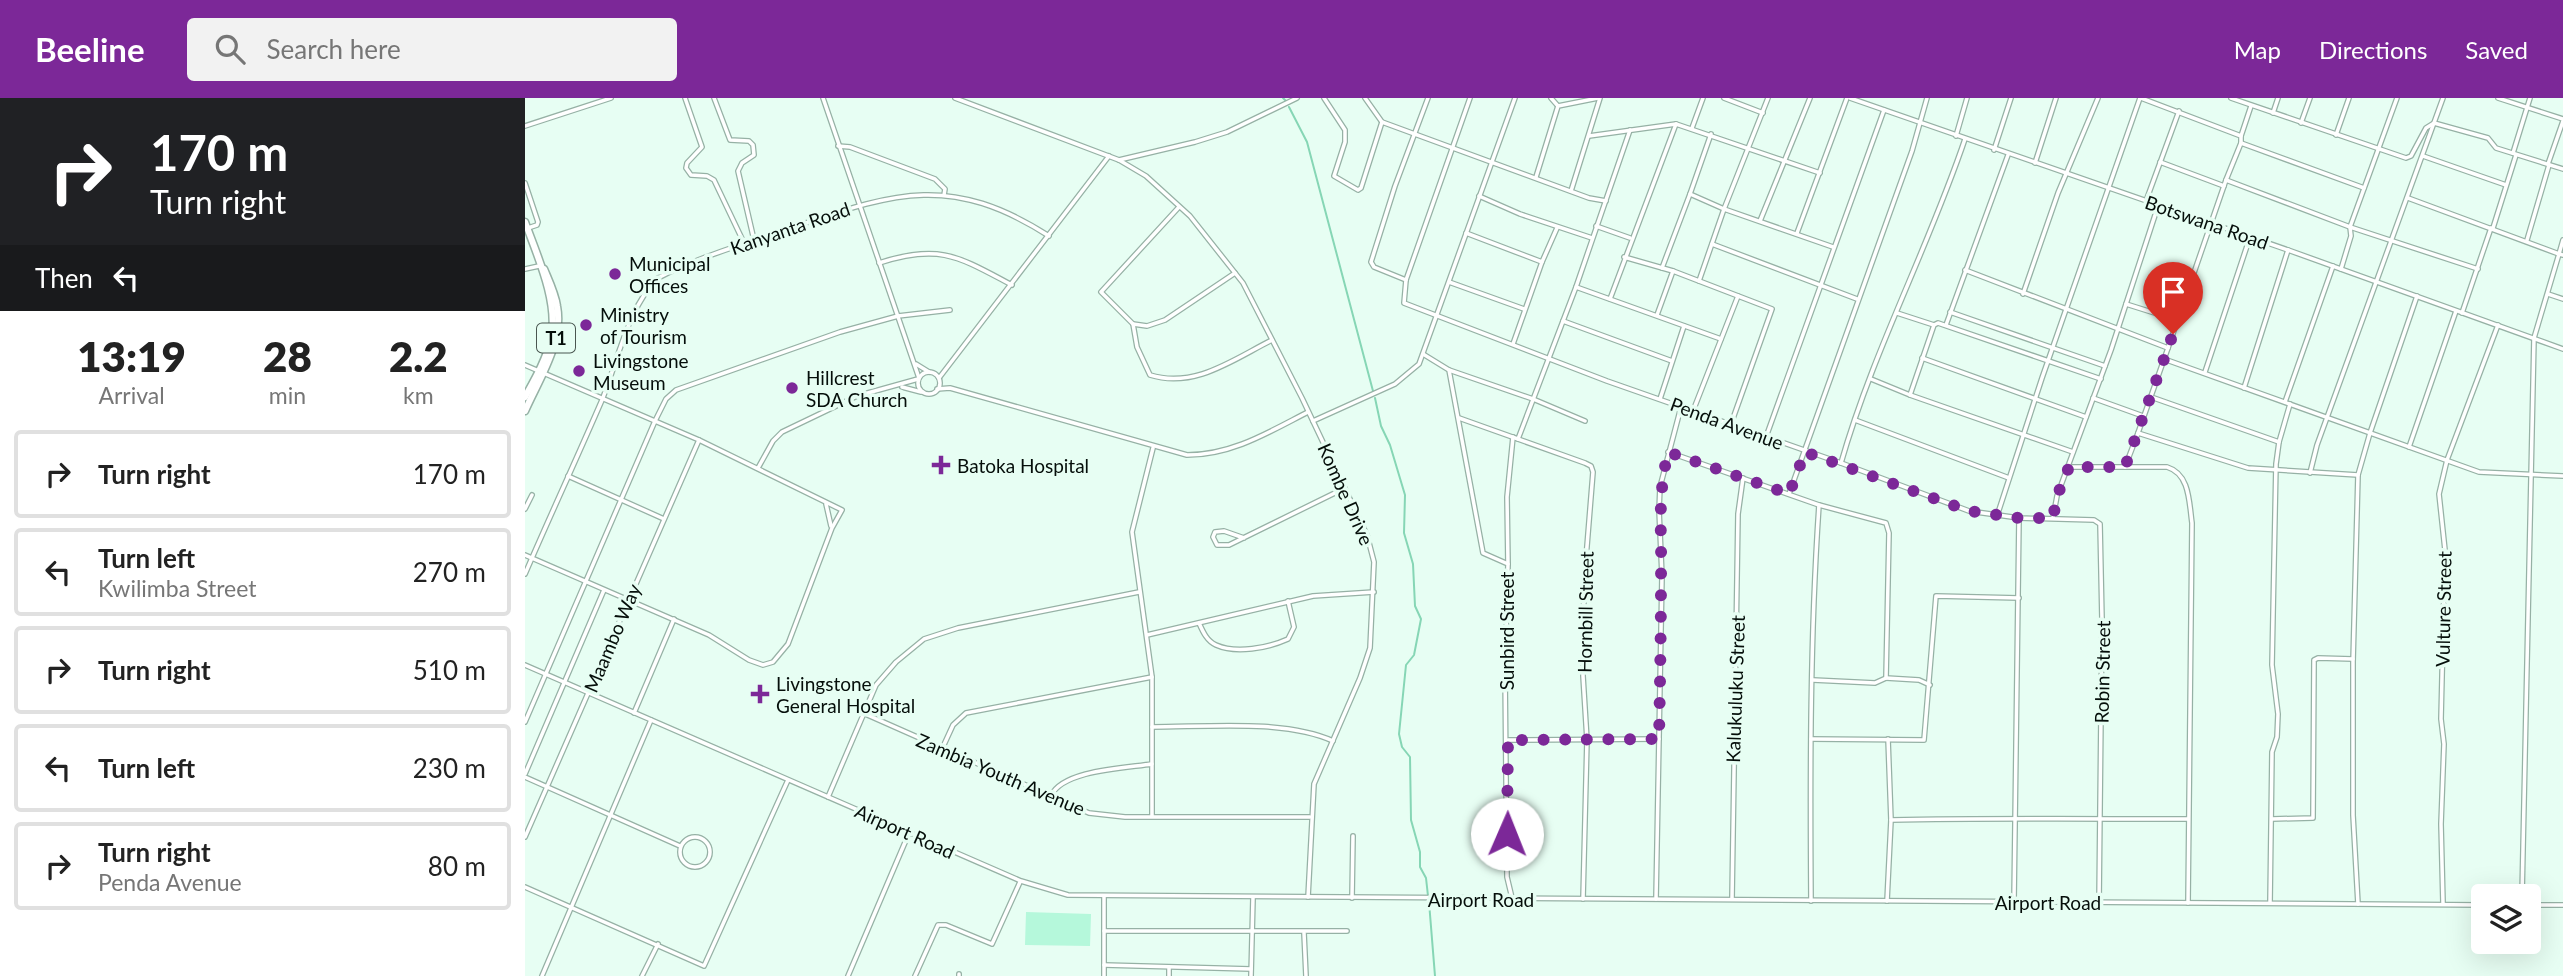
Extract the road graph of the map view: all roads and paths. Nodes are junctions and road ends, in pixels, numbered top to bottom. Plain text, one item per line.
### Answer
1 (611, 98) edge
2 (685, 98) edge
3 (714, 98) edge
4 (823, 98) edge
5 (955, 98) edge
6 (1297, 98) edge
7 (1324, 98) edge
8 (1364, 98) edge
9 (1428, 98) edge
10 (1470, 98) edge
11 (1515, 98) edge
12 (1552, 98) edge
13 (1599, 98) edge
14 (1703, 98) edge
15 (1724, 98) edge
16 (1769, 98) edge
17 (1810, 98) edge
18 (1849, 98) edge
19 (1927, 98) edge
20 (1968, 98) edge
21 (2011, 98) edge
22 (2056, 98) edge
23 (2098, 98) edge
24 (2141, 98) edge
25 (2233, 98) edge
26 (2278, 98) edge
27 (2310, 98) edge
28 (2349, 98) edge
29 (2397, 98) edge
30 (2443, 98) edge
31 (2498, 98) edge
32 (2530, 98) edge
33 (1558, 106) junction
34 (2251, 106) junction
35 (2527, 107) junction
36 (1885, 110) junction
37 (2179, 111) junction
38 (1763, 113) junction
39 (2273, 113) junction
40 (2563, 120) edge
41 (1381, 122) junction
42 (2434, 122) junction
43 (1919, 123) junction
44 (2301, 123) junction
45 (1676, 124) junction
46 (525, 127) edge
47 (1692, 128) junction
48 (1630, 130) junction
49 (1711, 134) junction
50 (1415, 135) junction
51 (2336, 135) junction
52 (1589, 136) junction
53 (1956, 136) junction
54 (2241, 136) junction
55 (1965, 139) junction
56 (2241, 143) junction
57 (838, 146) junction
58 (1453, 146) junction
59 (1749, 149) junction
60 (2378, 149) junction
61 (1994, 150) junction
62 (2514, 154) junction
63 (2008, 155) junction
64 (1109, 156) junction
65 (2423, 156) junction
66 (1119, 160) junction
67 (1492, 162) junction
68 (1783, 162) junction
69 (2160, 162) junction
70 (2035, 163) junction
71 (2548, 165) junction
72 (2563, 169) edge
73 (1820, 173) junction
74 (2066, 175) junction
75 (1536, 177) junction
76 (2226, 180) junction
77 (525, 183) edge
78 (2506, 185) junction
79 (2224, 186) junction
80 (2364, 188) junction
81 (2108, 189) junction
82 (1571, 191) junction
83 (1690, 194) junction
84 (944, 195) junction
85 (1479, 197) junction
86 (2409, 198) junction
87 (1606, 201) junction
88 (2146, 202) junction
89 (859, 205) junction
90 (2158, 205) junction
91 (1179, 207) junction
92 (1724, 209) junction
93 (1760, 221) junction
94 (2211, 224) junction
95 (1596, 226) junction
96 (526, 227) edge
97 (1557, 228) junction
98 (2350, 228) junction
99 (2492, 228) junction
100 (1466, 233) junction
101 (1797, 233) junction
102 (1049, 236) junction
103 (1592, 237) junction
104 (2250, 237) junction
105 (1631, 239) junction
106 (754, 240) junction
107 (2391, 240) junction
108 (2563, 240) edge
109 (2527, 241) junction
110 (744, 243) junction
111 (1712, 244) junction
112 (1834, 247) junction
113 (2288, 250) junction
114 (2561, 254) edge
115 (1624, 257) junction
116 (538, 262) junction
117 (1542, 262) junction
118 (879, 263) junction
119 (2333, 266) junction
120 (1662, 268) junction
121 (525, 269) edge
122 (2341, 269) junction
123 (2478, 269) junction
124 (1673, 271) junction
125 (1965, 271) junction
126 (1235, 272) junction
127 (1406, 280) junction
128 (1699, 281) junction
129 (1449, 282) junction
130 (2378, 282) junction
131 (1012, 285) junction
132 (1820, 286) junction
133 (1576, 287) junction
134 (2023, 294) junction
135 (2548, 294) junction
136 (1738, 296) junction
137 (2417, 296) junction
138 (1610, 299) junction
139 (1857, 299) junction
140 (2563, 299) edge
141 (2126, 304) junction
142 (1524, 309) junction
143 (2067, 309) junction
144 (950, 310) dead end
145 (2456, 311) junction
146 (1950, 312) junction
147 (1897, 313) junction
148 (2462, 313) junction
149 (1657, 315) junction
150 (898, 316) junction
151 (1438, 316) junction
152 (2177, 320) junction
153 (1563, 321) junction
154 (1133, 324) junction
155 (1934, 325) junction
156 (1945, 325) junction
157 (2498, 325) junction
158 (1684, 326) junction
159 (2117, 328) junction
160 (2533, 338) junction
161 (1721, 339) junction
162 (1272, 340) junction
163 (1513, 344) junction
164 (2168, 348) junction
165 (2052, 349) junction
166 (2563, 349) edge
167 (1423, 354) junction
168 (1922, 358) junction
169 (1548, 359) junction
170 (2164, 359) junction
171 (2048, 360) junction
172 (1672, 361) junction
173 (916, 364) junction
174 (525, 365) edge
175 (2105, 366) junction
176 (1449, 370) junction
177 (540, 372) junction
178 (929, 372) junction
179 (2205, 372) junction
180 (919, 379) junction
181 (939, 379) junction
182 (1871, 379) junction
183 (2101, 379) junction
184 (900, 386) junction
185 (950, 388) junction
186 (2244, 388) junction
187 (937, 389) junction
188 (925, 393) junction
189 (1910, 395) junction
190 (525, 397) edge
191 (603, 397) junction
192 (2151, 397) junction
193 (2035, 398) junction
194 (2093, 398) junction
195 (1533, 399) junction
196 (1660, 399) junction
197 (2285, 402) junction
198 (2290, 404) junction
199 (1681, 407) junction
200 (525, 411) edge
201 (1308, 412) junction
202 (1693, 412) junction
203 (2143, 416) junction
204 (2086, 417) junction
205 (1459, 418) junction
206 (2328, 418) junction
207 (655, 421) junction
208 (1313, 421) junction
209 (1585, 421) dead end
210 (1855, 421) junction
211 (1731, 424) junction
212 (2138, 433) junction
213 (2370, 433) junction
214 (2023, 434) junction
215 (1766, 437) junction
216 (1516, 438) junction
217 (699, 440) junction
218 (2279, 442) junction
219 (1154, 447) junction
220 (2409, 447) junction
221 (1668, 452) junction
222 (1805, 452) junction
223 (2073, 452) junction
224 (2447, 460) junction
225 (1841, 463) junction
226 (2069, 467) junction
227 (2125, 467) junction
228 (758, 468) junction
229 (2277, 470) junction
230 (2310, 473) junction
231 (2358, 475) junction
232 (568, 476) junction
233 (2529, 476) junction
234 (2563, 476) edge
235 (1743, 478) junction
236 (2009, 478) junction
237 (1345, 488) junction
238 (1789, 494) junction
239 (531, 495) dead end
240 (621, 500) junction
241 (827, 504) junction
242 (1819, 505) junction
243 (525, 509) edge
244 (1997, 516) junction
245 (2019, 518) junction
246 (2053, 518) junction
247 (664, 519) junction
248 (832, 528) junction
249 (1244, 538) junction
250 (525, 555) edge
251 (532, 558) junction
252 (1508, 564) junction
253 (525, 574) edge
254 (584, 581) junction
255 (604, 590) junction
256 (1139, 592) junction
257 (1374, 592) junction
258 (2019, 598) junction
259 (628, 600) junction
260 (1288, 601) junction
261 (674, 620) junction
262 (1199, 623) junction
263 (1147, 635) junction
264 (2353, 659) junction
265 (525, 666) edge
266 (545, 674) junction
267 (1152, 677) junction
268 (1886, 678) junction
269 (1813, 680) junction
270 (565, 683) junction
271 (1930, 685) junction
272 (588, 693) junction
273 (634, 713) junction
274 (863, 713) junction
275 (651, 720) junction
276 (525, 722) edge
277 (1152, 727) junction
278 (1888, 738) junction
279 (1659, 739) junction
280 (1811, 739) junction
281 (1508, 740) junction
282 (1587, 740) junction
283 (1333, 741) junction
284 (942, 749) junction
285 (1152, 764) junction
286 (525, 775) edge
287 (788, 779) junction
288 (546, 787) junction
289 (828, 796) junction
290 (1051, 796) junction
291 (610, 815) junction
292 (1152, 816) junction
293 (1310, 817) junction
294 (2017, 817) junction
295 (2188, 818) junction
296 (2272, 819) junction
297 (1891, 820) junction
298 (2101, 821) junction
299 (909, 833) junction
300 (1353, 836) dead end
301 (525, 837) edge
302 (680, 846) junction
303 (1021, 881) junction
304 (2522, 884) edge
305 (525, 887) edge
306 (1104, 897) junction
307 (1252, 897) junction
308 (1308, 897) junction
309 (1352, 898) junction
310 (1513, 899) junction
311 (1583, 899) junction
312 (1656, 900) junction
313 (1732, 900) junction
314 (1811, 901) junction
315 (1887, 901) junction
316 (2014, 902) junction
317 (2099, 903) junction
318 (2187, 903) junction
319 (2270, 903) junction
320 (2358, 904) junction
321 (2443, 904) junction
322 (2471, 905) edge
323 (2541, 905) edge
324 (2563, 905) edge
325 (572, 908) junction
326 (1104, 931) junction
327 (1252, 931) junction
328 (1347, 931) dead end
329 (1304, 932) junction
330 (658, 944) junction
331 (1104, 965) junction
332 (1169, 967) junction
333 (1251, 969) junction
334 (542, 976) edge
335 (642, 976) edge
336 (848, 976) edge
337 (915, 976) edge
338 (1104, 976) edge
339 (1169, 976) edge
340 (1251, 976) edge
341 (1306, 976) edge

1 - 46 street
2 - 110 street
3 - 106 street
4 - 57 street
5 - 64 street, Kombe Drive
6 - 66 street
7 - 41 street
8 - 41 street
9 - 50 street
10 - 58 street
11 - 67 street
12 - 33 street
13 - 33 street
13 - 52 street
14 - 47 street
15 - 38 street
16 - 38 street
17 - 68 street
18 - 36 street, Botswana Road
18 - 73 street
19 - 43 street
20 - 53 street
21 - 61 street
22 - 70 street
23 - 74 street
24 - 37 street
24 - 81 street
25 - 34 street
26 - 39 street
27 - 44 street
28 - 51 street
29 - 60 street
30 - 42 street
31 - 35 street
32 - 35 street
33 - 75 street
34 - 39 street
34 - 54 street
35 - 40 street
35 - 62 street
36 - 43 street, Botswana Road
36 - 112 street
37 - 54 street
37 - 69 street
38 - 59 street
39 - 44 street
40 - 71 street
41 - 50 street
42 - 60 street
42 - 62 street
42 - 65 street
43 - 53 street, Botswana Road
43 - 139 street
44 - 51 street
45 - 47 street
45 - 48 street
45 - 105 street
47 - 49 street
48 - 52 street
48 - 87 street
49 - 59 street
49 - 83 street
50 - 58 street
50 - 127 street
51 - 60 street
52 - 82 street
53 - 55 street, Botswana Road
54 - 56 street
55 - 61 street, Botswana Road
55 - 147 street
56 - 76 street
56 - 80 street
57 - 84 street
57 - 89 street
58 - 67 street
58 - 127 street
59 - 68 street
59 - 92 street
60 - 80 street
61 - 63 street, Botswana Road
62 - 71 street
62 - 78 street
63 - 70 street, Botswana Road
63 - 125 street
64 - 66 street, Kombe Drive
64 - 102 street
65 - 78 street
65 - 86 street
66 - 91 street, Kombe Drive
67 - 75 street
67 - 85 street
68 - 73 street
68 - 93 street
69 - 79 street
69 - 88 street
70 - 74 street, Botswana Road
71 - 72 street
71 - 109 street
73 - 101 street
74 - 81 street, Botswana Road
74 - 134 street
75 - 82 street
76 - 79 street
76 - 98 street
77 - 96 street
78 - 99 street
79 - 94 street
80 - 98 street
81 - 88 street, Botswana Road
81 - 143 street
82 - 87 street
83 - 92 street
83 - 120 street
84 - 89 street, Kanyanta Road
84 - 102 street, Kanyanta Road
85 - 97 street
85 - 100 street
86 - 99 street
86 - 107 street
87 - 95 street
88 - 90 street, Botswana Road
89 - 106 street, Kanyanta Road
89 - 118 street
90 - 94 street, Botswana Road
90 - 141 street
91 - 126 street, Kombe Drive
91 - 154 street
92 - 93 street
92 - 111 street
93 - 101 street
94 - 104 street, Botswana Road
94 - 152 street
95 - 103 street
95 - 105 street
96 - 116 highway, T1
97 - 103 street
97 - 117 street
98 - 107 street
98 - 122 street
99 - 109 street
99 - 123 street
100 - 117 street
100 - 129 street
101 - 112 street
102 - 131 street
103 - 133 street
104 - 113 street, Botswana Road
104 - 179 street
105 - 115 street
106 - 110 street, Kanyanta Road
107 - 123 street
107 - 130 street
108 - 114 street
109 - 114 street
110 - 191 street, Kanyanta Road
111 - 128 street
111 - 132 street
112 - 132 street
113 - 119 street, Botswana Road
113 - 186 street
114 - 135 street
115 - 120 street
115 - 138 street
116 - 121 street
116 - 177 highway, T1
117 - 142 street
118 - 131 street
118 - 150 street
119 - 122 street, Botswana Road
119 - 197 street
120 - 124 street
122 - 130 street, Botswana Road
123 - 148 street
124 - 128 street
124 - 149 street
125 - 134 street
125 - 146 street
126 - 154 street
126 - 162 street, Kombe Drive
127 - 151 street, Penda Avenue
128 - 136 street
129 - 142 street
129 - 151 street
130 - 137 street, Botswana Road
130 - 206 street
131 - 181 street
132 - 139 street
132 - 215 street
133 - 138 street
133 - 153 street
134 - 143 street
135 - 140 street
135 - 160 street
136 - 161 street
136 - 211 street
137 - 145 street, Botswana Road
137 - 213 street
138 - 149 street
139 - 222 street
141 - 152 street
141 - 159 street
142 - 163 street
143 - 159 street
143 - 165 street
144 - 150 street
145 - 148 street, Botswana Road
145 - 220 street
146 - 156 street
146 - 165 street
147 - 155 street
147 - 182 street
148 - 157 street, Botswana Road
149 - 158 street
150 - 173 street
150 - 207 street
151 - 163 street, Penda Avenue
151 - 167 street
152 - 164 street
153 - 169 street
153 - 172 street
154 - 162 street
155 - 156 street
155 - 168 street
156 - 171 street
157 - 160 street, Botswana Road
157 - 224 street, Vulture Street
158 - 161 street
158 - 172 street
159 - 164 street
159 - 175 street
160 - 166 street, Botswana Road
160 - 233 street
161 - 202 street
162 - 201 street, Kombe Drive
163 - 169 street, Penda Avenue
164 - 170 street
165 - 171 street
165 - 175 street
167 - 176 street
167 - 208 street
168 - 189 street
168 - 193 street
169 - 195 street
169 - 196 street, Penda Avenue
170 - 179 street
170 - 192 street
171 - 183 street
171 - 193 street
172 - 196 street
173 - 178 street
173 - 180 street
174 - 177 street
175 - 183 street
176 - 195 street
176 - 205 street, Sunbird Street
177 - 190 highway, T1
177 - 191 street
177 - 200 highway, T1
178 - 180 street
178 - 181 street
179 - 186 street
180 - 184 street
180 - 188 street
181 - 185 street
181 - 187 street
182 - 189 street
182 - 210 street
183 - 194 street
184 - 188 street
184 - 228 street
185 - 187 street
185 - 219 street
186 - 197 street
187 - 188 street
189 - 214 street
191 - 207 street
191 - 232 street, Kanyanta Road
192 - 203 street
192 - 218 street
193 - 204 street
193 - 214 street
194 - 203 street
194 - 204 street
195 - 209 street
195 - 216 street
196 - 199 street, Penda Avenue
197 - 198 street
198 - 206 street
198 - 218 street
199 - 202 street, Penda Avenue
199 - 221 street
201 - 208 street, Kombe Drive
201 - 219 street
202 - 211 street, Penda Avenue
203 - 212 street
204 - 223 street
205 - 216 street, Hornbill Street
205 - 252 street, Sunbird Street
206 - 213 street
206 - 230 street
207 - 217 street
207 - 240 street
208 - 237 street, Kombe Drive
210 - 225 street
210 - 236 street
211 - 215 street, Penda Avenue
212 - 227 street
212 - 229 street
213 - 220 street
213 - 231 street
214 - 223 street
214 - 236 street
215 - 222 street, Penda Avenue
216 - 252 street
216 - 282 street, Hornbill Street
217 - 228 street
217 - 247 street, Maambo Way
218 - 229 street
219 - 256 street
220 - 224 street
221 - 235 street
221 - 279 street
222 - 225 street, Penda Avenue
222 - 238 street
223 - 226 street
224 - 233 street
224 - 321 street, Vulture Street
225 - 244 street, Penda Avenue
226 - 227 street
226 - 246 street
227 - 295 street
228 - 241 street
229 - 230 street
229 - 296 street
230 - 231 street
231 - 264 street
232 - 240 street
232 - 251 street, Kanyanta Road
233 - 234 street
233 - 304 street
235 - 238 street
235 - 313 street, Kalukuluku Street
236 - 244 street
237 - 249 street
237 - 257 street, Kombe Drive
238 - 242 street
239 - 243 street
240 - 247 street
240 - 254 street
241 - 248 street
241 - 248 street
242 - 268 street
242 - 269 street
244 - 245 street, Penda Avenue
245 - 246 street, Robin Street
245 - 258 street
246 - 298 street, Robin Street
247 - 259 street, Maambo Way
248 - 261 street
249 - 249 street
250 - 251 street
251 - 253 street, Kanyanta Road
251 - 254 street
252 - 281 street, Sunbird Street
254 - 255 street
254 - 266 street
255 - 259 street
255 - 270 street
256 - 263 street
256 - 274 street
257 - 260 street
257 - 283 street, Kombe Drive
258 - 271 street
258 - 294 street
259 - 261 street
259 - 272 street, Maambo Way
260 - 262 street
260 - 262 street
261 - 273 street
262 - 263 street
263 - 267 street
264 - 296 street
264 - 320 street
265 - 266 street, Airport Road
266 - 270 street, Airport Road
266 - 276 street
267 - 277 street
267 - 284 street
268 - 269 street
268 - 271 street
269 - 280 street
270 - 272 street, Airport Road
270 - 286 street
271 - 278 street
272 - 273 street, Airport Road
272 - 288 street, Maambo Way
273 - 275 street, Airport Road
274 - 284 street, Zambia Youth Avenue
274 - 289 street
275 - 287 street, Airport Road
275 - 291 street
277 - 283 street
277 - 285 street
278 - 280 street
278 - 297 street
279 - 282 street
279 - 312 street
280 - 314 street
281 - 282 street
281 - 310 street, Sunbird Street
282 - 311 street, Hornbill Street
283 - 293 street, Kombe Drive
284 - 290 street, Zambia Youth Avenue
285 - 290 street
285 - 292 street
286 - 288 street
287 - 289 street, Airport Road
287 - 330 street
288 - 291 street
288 - 301 street, Maambo Way
289 - 299 street, Airport Road
290 - 292 street, Zambia Youth Avenue
291 - 302 street
291 - 325 street
292 - 293 street, Zambia Youth Avenue
293 - 308 street, Kombe Drive
294 - 297 street
294 - 298 street
294 - 316 street
295 - 298 street
295 - 318 street
296 - 319 street
297 - 315 street
298 - 317 street, Robin Street
299 - 303 street, Airport Road
299 - 336 street
300 - 309 street
302 - 302 street
303 - 306 street, Airport Road
303 - 337 street
305 - 325 street
306 - 307 street, Airport Road
306 - 326 street
307 - 308 street, Airport Road
307 - 327 street
308 - 309 street, Airport Road
309 - 310 street, Airport Road
310 - 311 street, Airport Road
311 - 312 street, Airport Road
312 - 313 street, Airport Road
313 - 314 street, Airport Road
314 - 315 street, Airport Road
315 - 316 street, Airport Road
316 - 317 street, Airport Road
317 - 318 street, Airport Road
318 - 319 street, Airport Road
319 - 320 street, Airport Road
320 - 321 street, Airport Road
321 - 322 street, Airport Road
323 - 324 street
325 - 330 street
325 - 334 street
326 - 327 street
326 - 331 street
327 - 329 street
327 - 333 street
328 - 329 street
329 - 341 street
330 - 335 street
331 - 332 street
331 - 338 street
332 - 333 street
332 - 339 street
333 - 340 street

